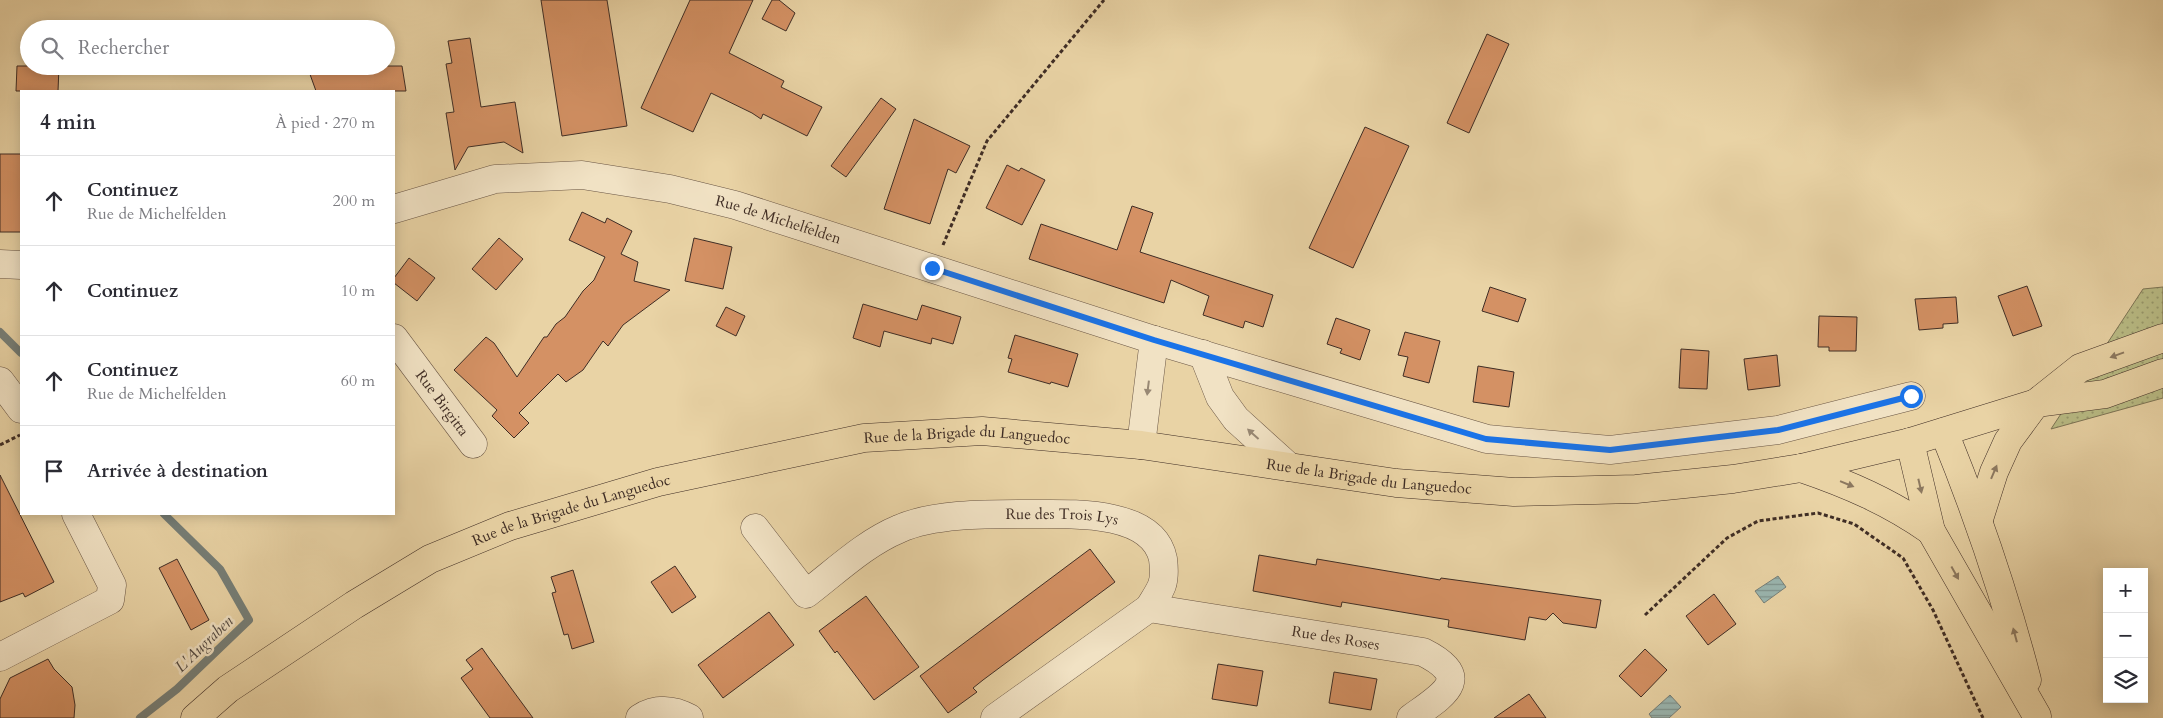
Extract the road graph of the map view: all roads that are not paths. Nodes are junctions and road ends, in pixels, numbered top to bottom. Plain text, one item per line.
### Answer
1 (395, 208) edge
2 (0, 264) edge
3 (20, 265) edge
4 (2163, 338) edge
5 (395, 339) edge
6 (1154, 340) junction
7 (1202, 354) junction
8 (2163, 373) edge
9 (0, 381) edge
10 (1911, 396) dead end
11 (2036, 403) junction
12 (20, 407) edge
13 (1944, 432) junction
14 (1910, 442) junction
15 (473, 444) dead end
16 (1141, 445) junction
17 (1289, 467) junction
18 (1800, 468) junction
19 (77, 515) edge
20 (1979, 519) junction
21 (755, 528) dead end
22 (1931, 530) junction
23 (1149, 608) junction
24 (0, 657) edge
25 (2037, 717) edge
26 (195, 718) edge
27 (640, 718) edge
28 (689, 718) edge
29 (995, 718) edge
30 (1411, 718) edge

1 - 6 street, Rue de Michelfelden
2 - 3 street
4 -> 11 main road
5 - 15 street, Rue Birgitta
6 - 7 street, Rue de Michelfelden
6 -> 16 street
7 - 10 street
17 -> 7 street
8 - 11 main road
9 - 12 street
11 - 13 main road, Rue de la Brigade du Languedoc
20 -> 11 main road
13 - 14 main road, Rue de la Brigade du Languedoc
13 - 20 main road
14 - 18 main road, Rue de la Brigade du Languedoc
14 -> 22 main road
16 - 17 main road, Rue de la Brigade du Languedoc
16 - 26 main road, Rue de la Brigade du Languedoc
17 - 18 main road, Rue de la Brigade du Languedoc
18 -> 22 main road
19 - 24 street
25 -> 20 main road
21 - 23 street, Rue des Trois Lys
22 -> 25 main road
23 - 29 street, Rue des Trois Lys
23 - 30 street, Rue des Roses
27 - 28 street

